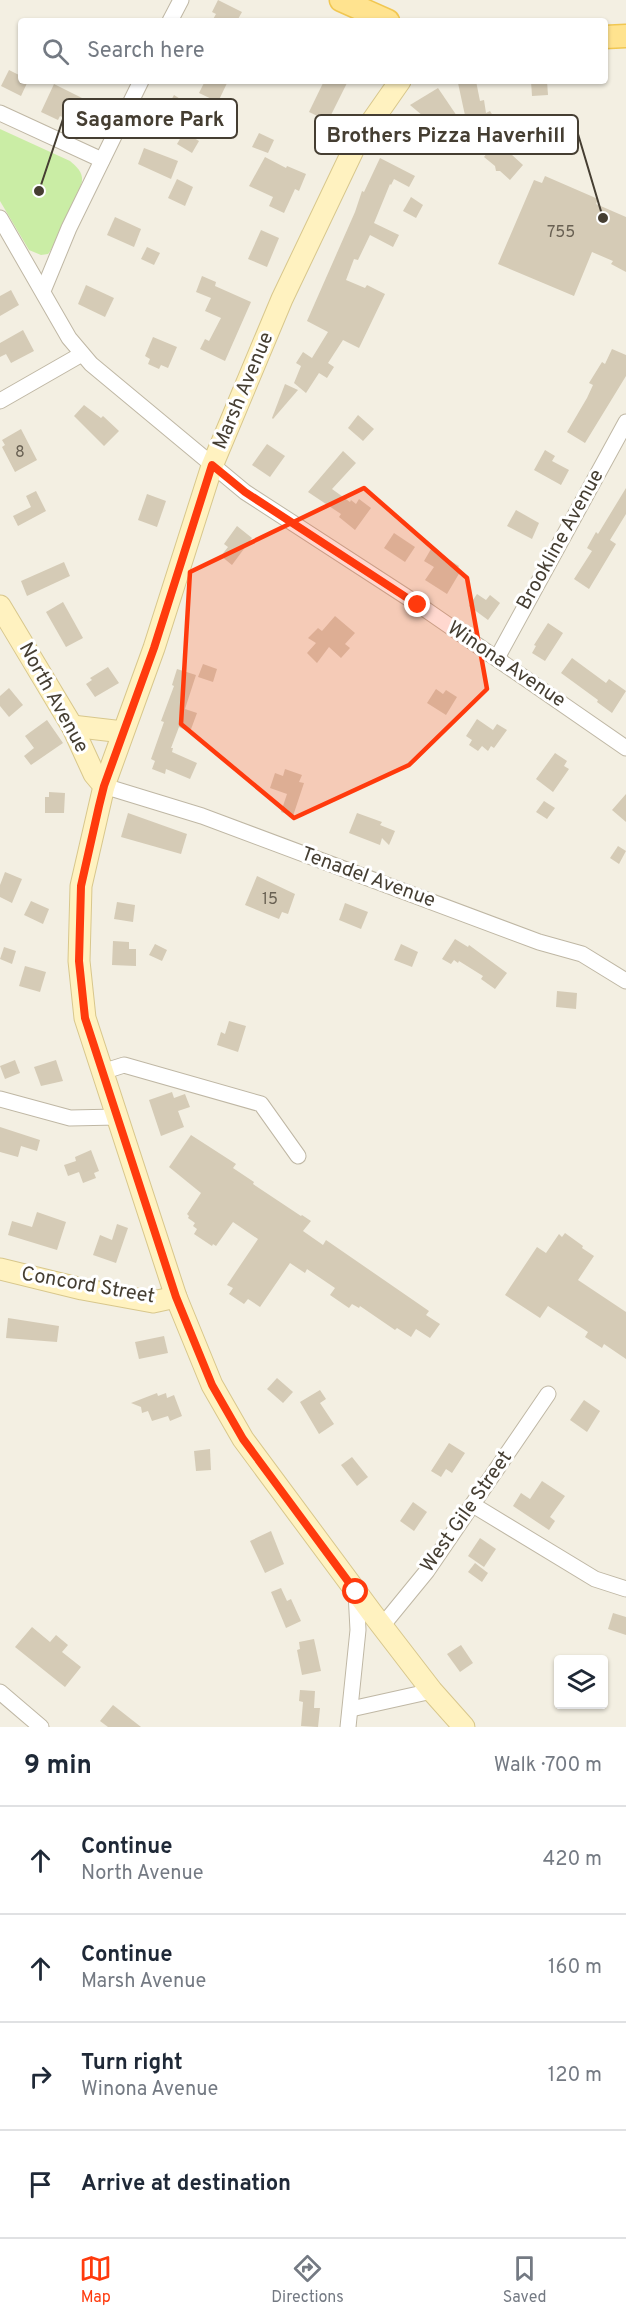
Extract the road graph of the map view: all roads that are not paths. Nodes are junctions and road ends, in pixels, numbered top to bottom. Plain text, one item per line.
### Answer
1 (181, 0) edge
2 (341, 0) edge
3 (172, 18) edge
4 (381, 18) edge
5 (626, 36) edge
6 (608, 37) edge
7 (140, 84) edge
8 (398, 84) edge
9 (0, 113) edge
10 (102, 160) junction
11 (0, 218) edge
12 (43, 291) junction
13 (82, 354) junction
14 (0, 401) edge
15 (626, 422) edge
16 (212, 465) junction
17 (0, 606) edge
18 (497, 658) junction
19 (72, 726) junction
20 (123, 732) junction
21 (626, 748) edge
22 (104, 786) junction
23 (626, 981) edge
24 (102, 1072) junction
25 (0, 1099) edge
26 (117, 1117) junction
27 (298, 1156) dead end
28 (0, 1269) edge
29 (176, 1297) junction
30 (549, 1394) dead end
31 (473, 1505) junction
32 (626, 1589) edge
33 (356, 1592) junction
34 (382, 1626) junction
35 (432, 1691) junction
36 (0, 1692) edge
37 (351, 1709) junction
38 (41, 1727) edge
39 (348, 1727) edge
40 (464, 1727) edge

1 - 3 street
2 - 4 main road
5 - 6 main road
7 - 10 street
8 - 16 main road, Marsh Avenue
9 - 10 street
10 - 12 street
11 - 12 street, Winona Avenue
12 - 13 street, Winona Avenue
13 - 14 street
13 - 16 street, Winona Avenue
15 - 18 street, Brookline Avenue
16 - 18 street, Winona Avenue
16 - 20 main road, Marsh Avenue
17 - 19 main road, North Avenue
18 - 21 street, Winona Avenue
19 - 20 main road
19 - 22 main road, North Avenue
20 - 22 main road, Marsh Avenue
22 - 23 street, Tenadel Avenue
22 - 24 main road
24 - 26 main road
24 - 27 street
25 - 26 street
26 - 29 main road
28 - 29 main road, Concord Street
29 - 33 main road
30 - 31 street, West Gile Street
31 - 32 street
31 - 34 street, West Gile Street
33 - 34 main road
33 - 37 street
34 - 35 main road
35 - 37 street
35 - 40 main road
36 - 38 street
37 - 39 street

